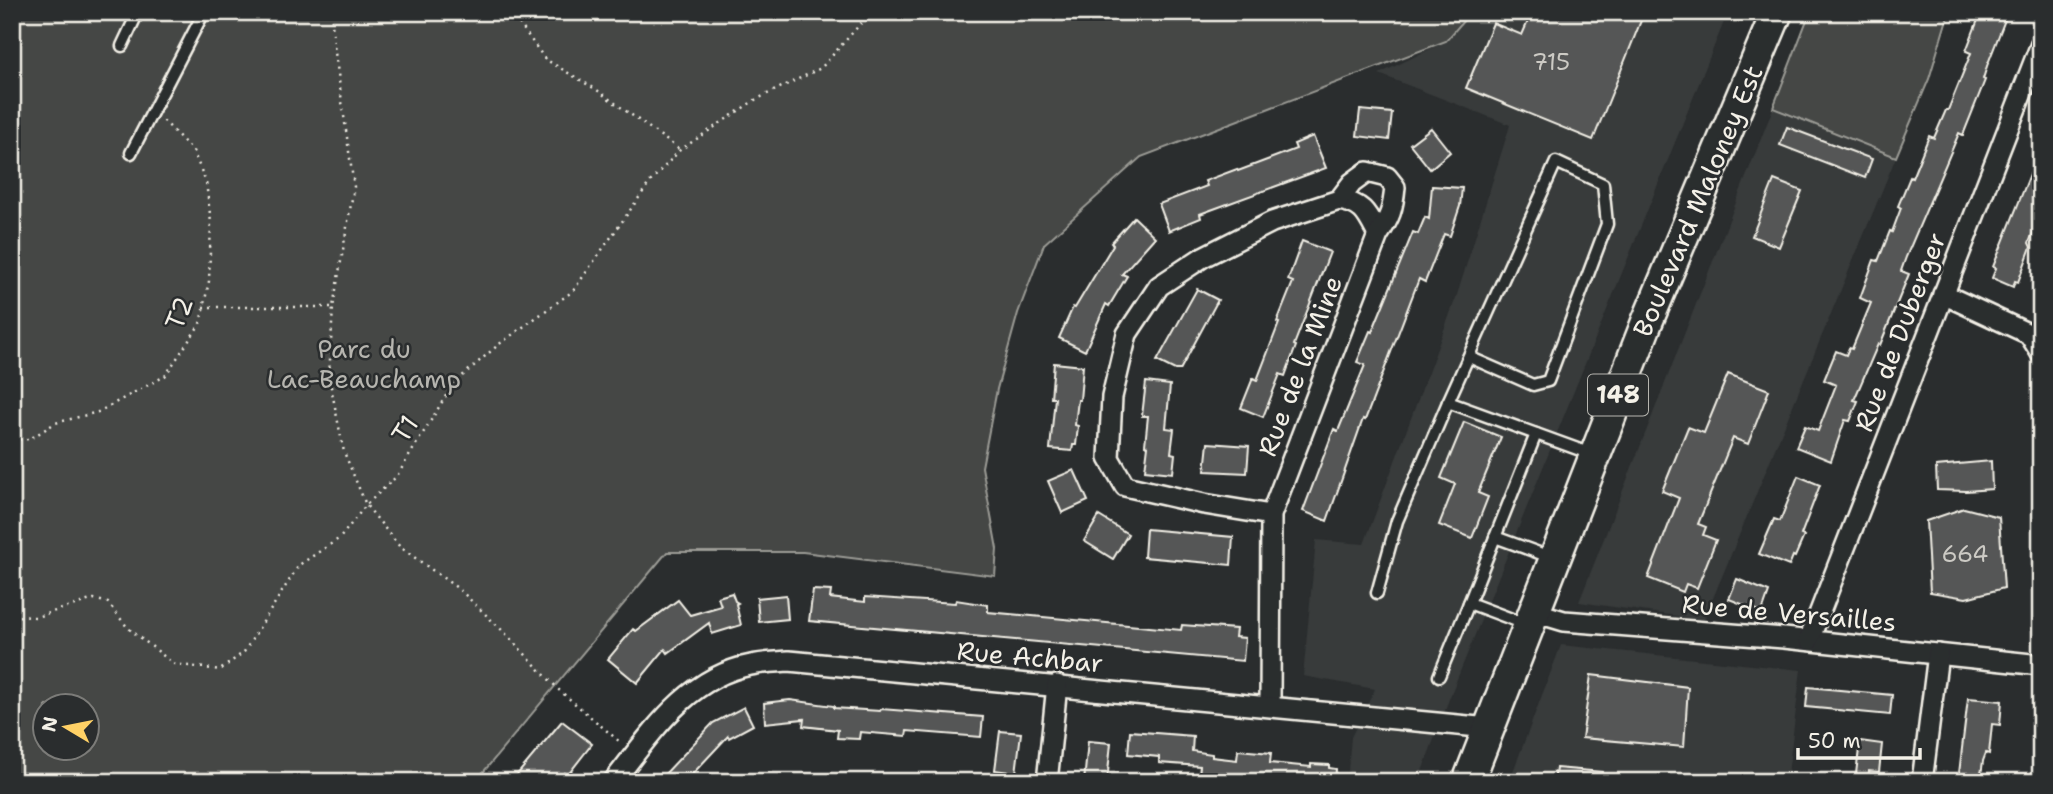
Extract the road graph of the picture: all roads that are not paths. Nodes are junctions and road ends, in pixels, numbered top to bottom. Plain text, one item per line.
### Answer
1 (138, 12) edge
2 (204, 12) edge
3 (1777, 12) edge
4 (2041, 44) edge
5 (121, 46) dead end
6 (131, 153) dead end
7 (1339, 200) junction
8 (1378, 235) junction
9 (1942, 294) junction
10 (2041, 353) edge
11 (1469, 357) junction
12 (1448, 402) junction
13 (1536, 434) junction
14 (1595, 456) junction
15 (1271, 515) junction
16 (1495, 537) junction
17 (1555, 559) junction
18 (1377, 593) dead end
19 (1469, 603) junction
20 (1531, 619) junction
21 (1809, 640) junction
22 (1938, 654) junction
23 (2041, 664) edge
24 (1439, 676) dead end
25 (1057, 685) junction
26 (1270, 706) junction
27 (1489, 728) junction
28 (614, 782) edge
29 (1047, 782) edge
30 (1468, 782) edge
31 (1923, 782) edge

1 - 5 lane
2 - 6 lane
3 - 14 main road, Boulevard Maloney Est / 148
4 - 9 street, Rue de Duberger
7 - 8 street
7 - 8 street, Rue de la Mine
7 - 15 street, Rue de la Mine
8 - 15 street, Rue de la Mine
9 - 10 street
9 - 21 street, Rue de Duberger
11 - 11 lane
11 - 12 lane
12 - 13 lane
12 - 18 lane
13 - 14 lane
13 - 16 lane
14 - 17 main road, Boulevard Maloney Est / 148
15 - 26 street, Rue de la Mine
16 - 17 lane
16 - 19 lane
17 - 20 main road, Boulevard Maloney Est / 148
19 - 20 lane
19 - 24 lane
20 - 21 street, Rue de Versailles
20 - 27 main road, Boulevard Maloney Est / 148
21 - 22 street, Rue de Versailles
22 - 23 street, Rue de Versailles
22 - 31 street
25 - 26 street, Rue Achbar
25 - 28 street, Rue Achbar
25 - 29 street
26 - 27 street, Rue Achbar
27 - 30 main road, Boulevard Maloney Est / 148

